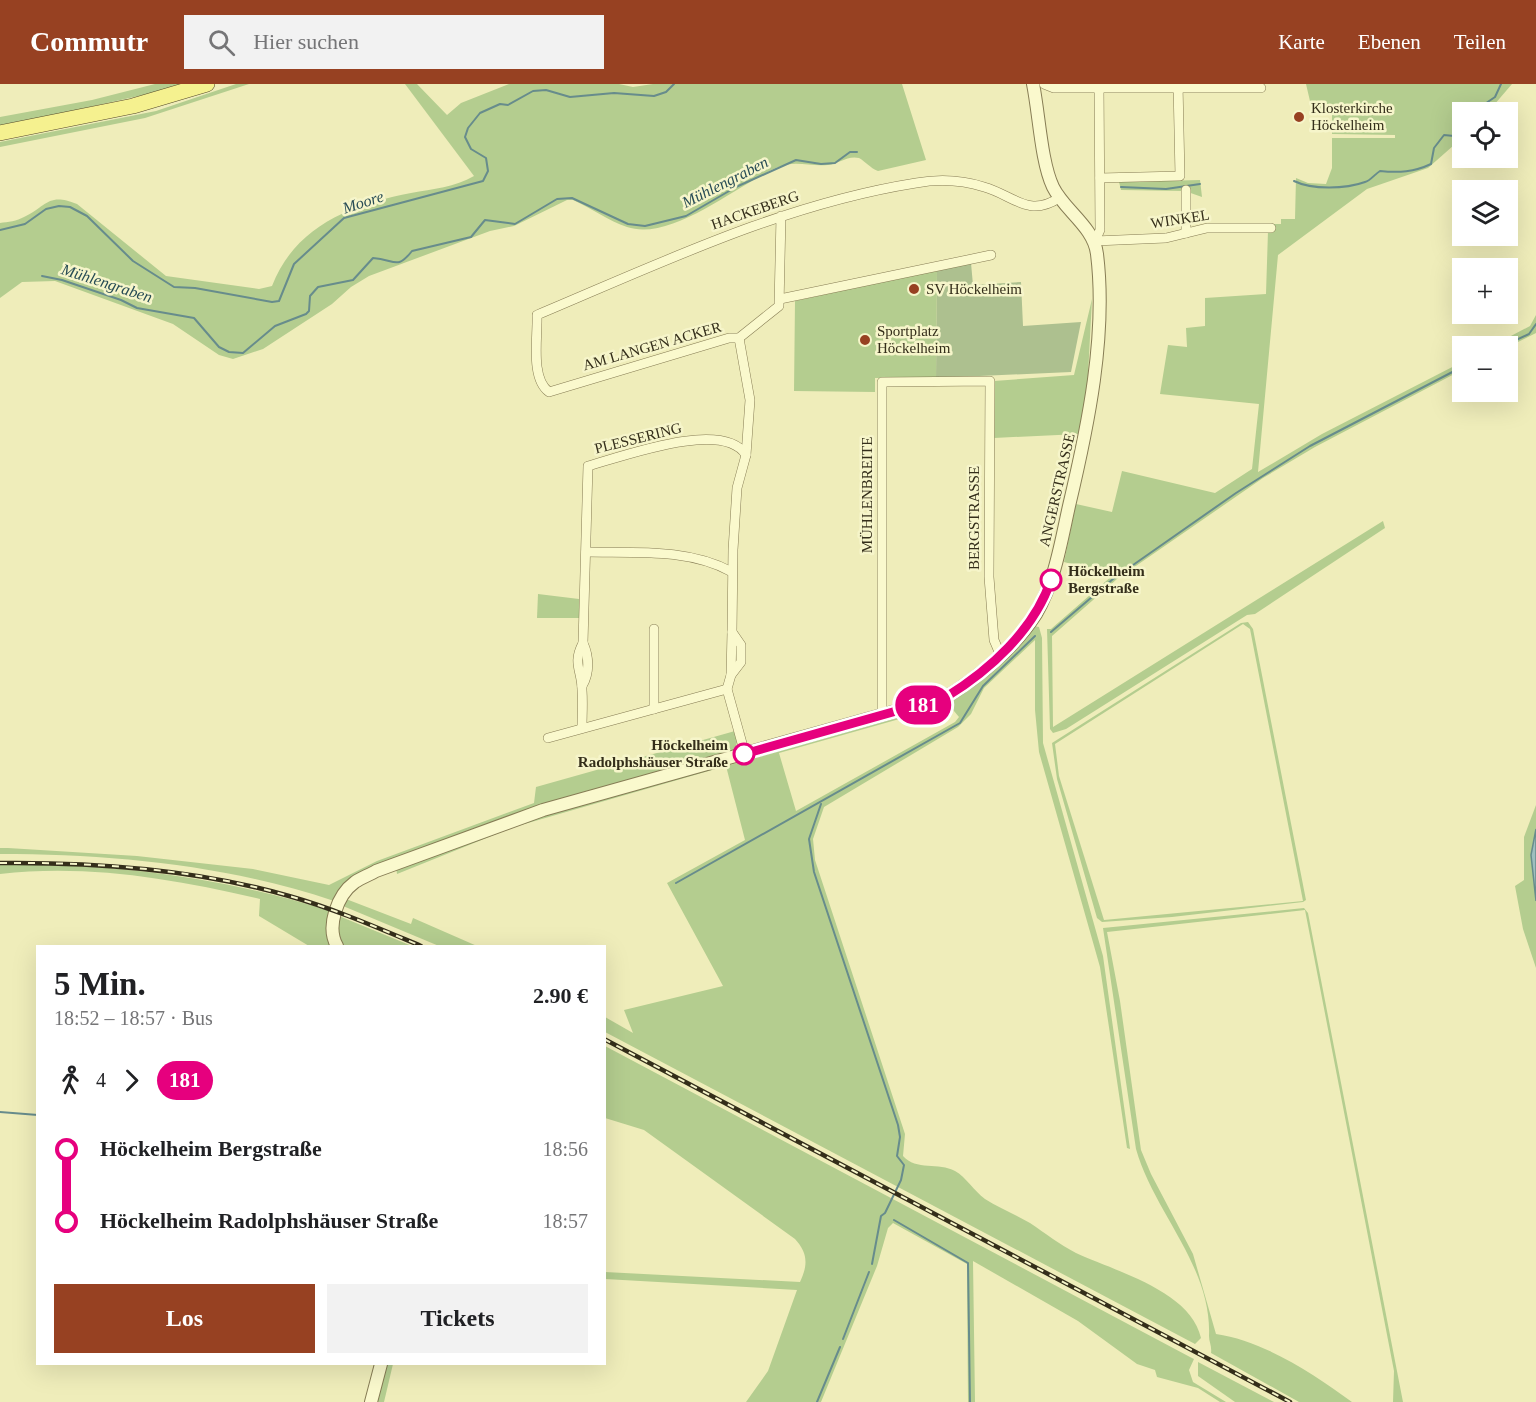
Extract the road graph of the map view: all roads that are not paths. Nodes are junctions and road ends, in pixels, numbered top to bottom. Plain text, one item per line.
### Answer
1 (207, 84) edge
2 (1037, 84) edge
3 (1099, 86) edge
4 (1178, 86) edge
5 (1262, 88) dead end
6 (0, 133) edge
7 (1100, 178) junction
8 (1186, 190) dead end
9 (1059, 198) junction
10 (781, 216) junction
11 (1270, 228) dead end
12 (1186, 233) junction
13 (1095, 241) junction
14 (991, 255) dead end
15 (780, 299) junction
16 (739, 338) junction
17 (990, 381) joint
18 (542, 387) joint
19 (749, 431) junction
20 (732, 441) junction
21 (746, 455) junction
22 (733, 550) junction
23 (586, 552) junction
24 (717, 563) junction
25 (732, 572) junction
26 (654, 629) dead end
27 (1000, 654) junction
28 (727, 689) junction
29 (654, 709) junction
30 (882, 717) junction
31 (582, 728) junction
32 (548, 738) dead end
33 (745, 754) junction
34 (338, 945) edge
35 (381, 1365) edge
36 (371, 1402) edge

1 - 6 main road
2 - 3 street
2 - 9 street
3 - 4 street
3 - 7 street
4 - 5 street
4 - 7 street
7 - 13 street
8 - 12 street
9 - 10 street, HACKEBERG
9 - 13 street
10 - 15 street
10 - 18 street, HACKEBERG
11 - 12 street, WINKEL
12 - 13 street, WINKEL
13 - 27 street, ANGERSTRASSE
14 - 15 street
15 - 16 street, AM LANGEN ACKER
16 - 18 street, AM LANGEN ACKER
16 - 19 street
17 - 27 street, BERGSTRASSE
17 - 30 street, MÜHLENBREITE
19 - 20 street
19 - 21 street
20 - 21 street
20 - 23 street, PLESSERING
21 - 22 street
22 - 24 street
22 - 25 street
23 - 24 street
23 - 31 street
24 - 25 street
25 - 28 street
26 - 29 street
27 - 30 street, ANGERSTRASSE
28 - 29 street
28 - 33 street
29 - 31 street
30 - 33 street, ANGERSTRASSE
31 - 32 street
33 - 34 street, ANGERSTRASSE
35 - 36 street

